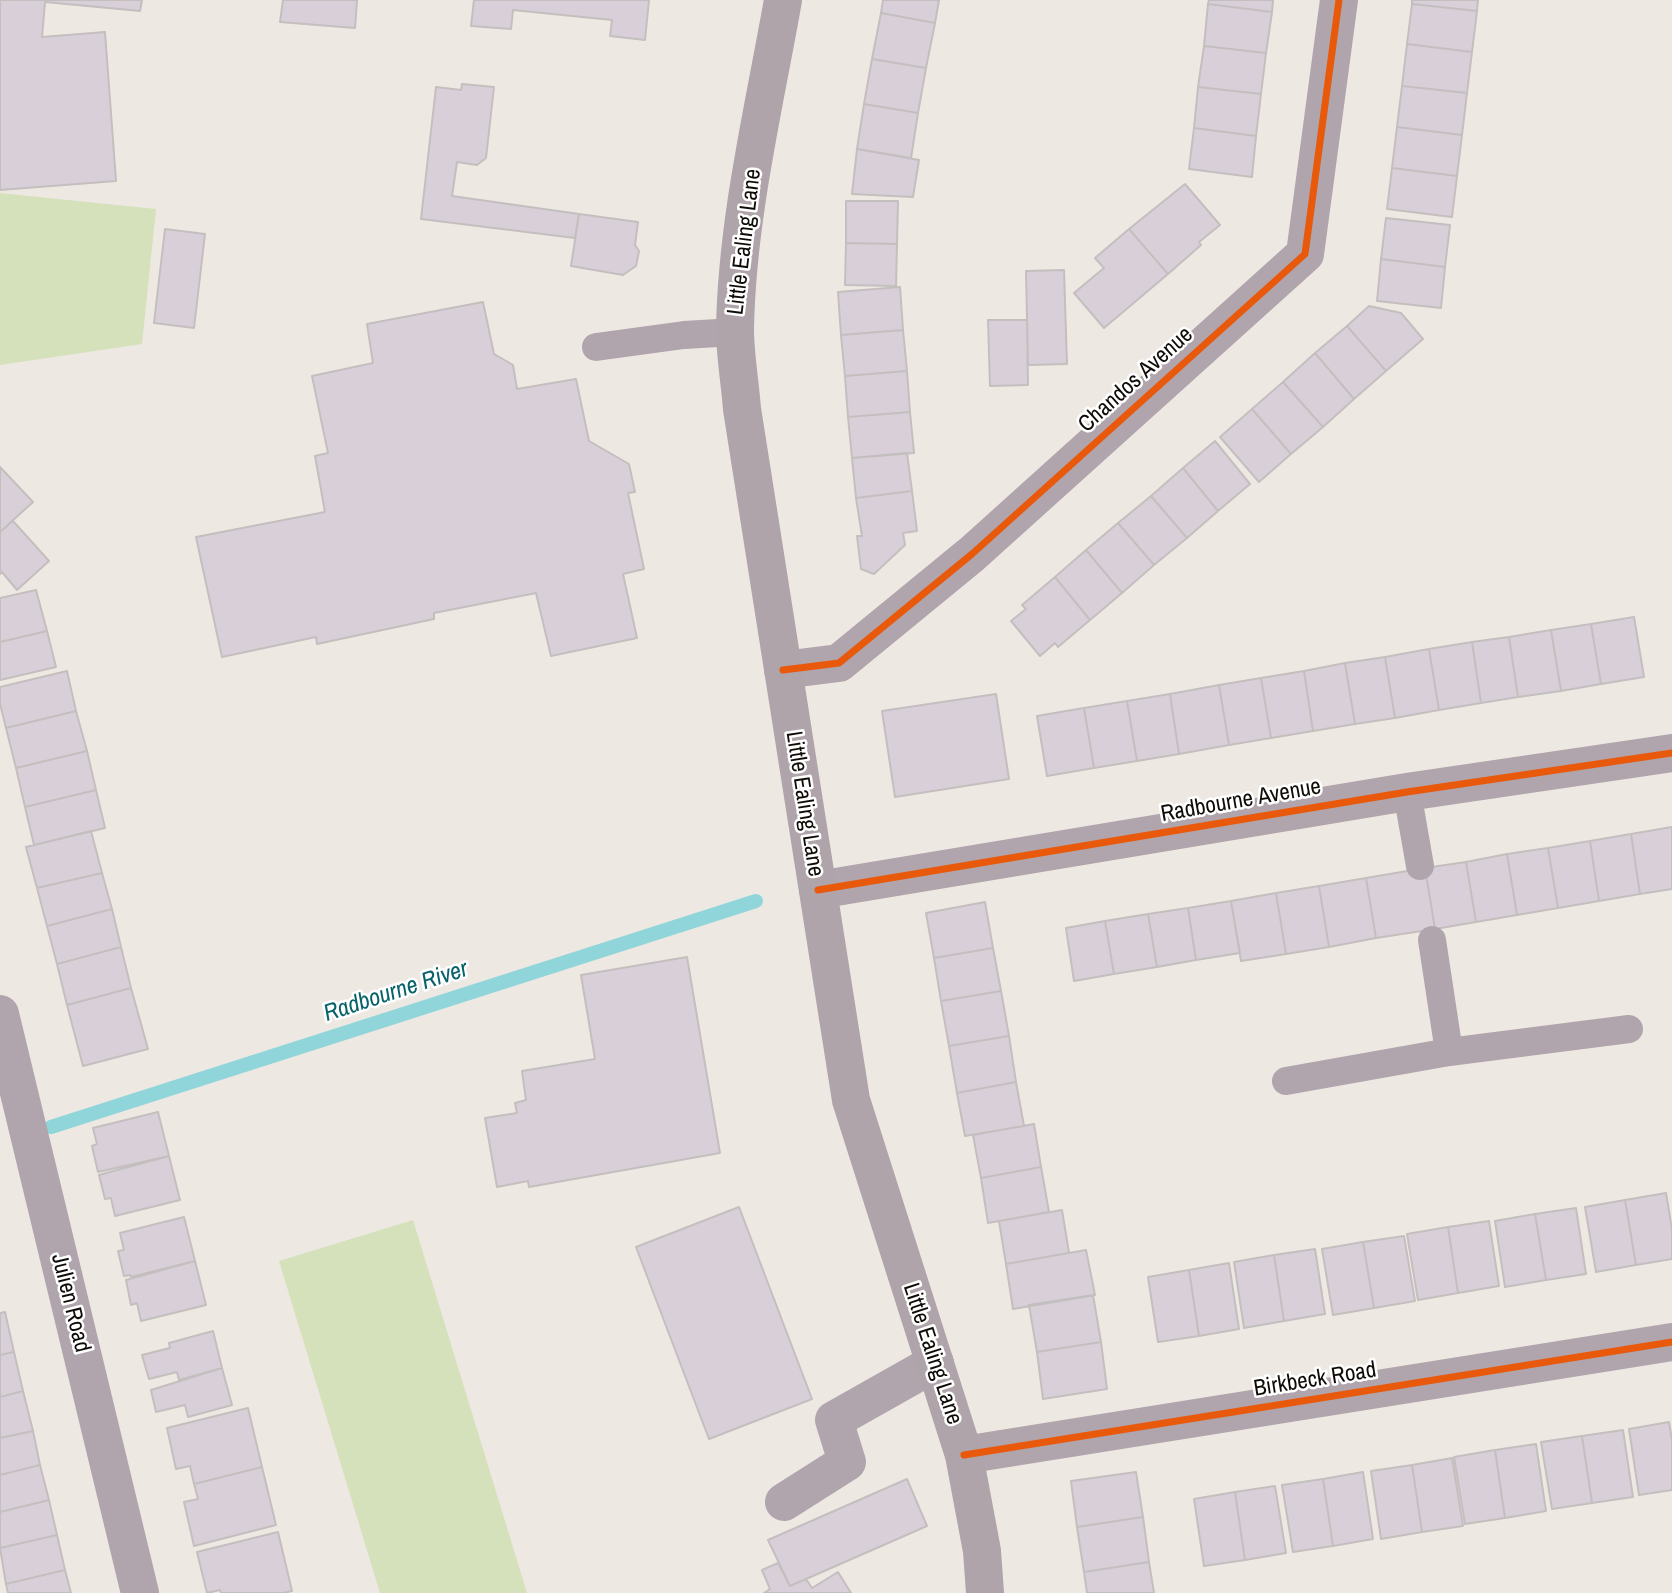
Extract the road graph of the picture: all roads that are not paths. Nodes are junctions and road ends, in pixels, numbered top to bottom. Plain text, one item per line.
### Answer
1 (783, 0) edge
2 (1339, 0) edge
3 (735, 332) junction
4 (596, 346) dead end
5 (783, 670) junction
6 (1672, 753) edge
7 (1407, 792) junction
8 (1420, 866) dead end
9 (818, 890) junction
10 (1433, 940) dead end
11 (0, 1014) edge
12 (1629, 1029) dead end
13 (1449, 1052) junction
14 (1286, 1081) dead end
15 (1672, 1342) edge
16 (934, 1363) junction
17 (964, 1455) junction
18 (784, 1502) dead end
19 (140, 1593) edge
20 (985, 1593) edge

1 - 3 main road, Little Ealing Lane
2 - 5 street, Chandos Avenue
3 - 4 lane
3 - 5 main road, Little Ealing Lane
5 - 9 main road, Little Ealing Lane
6 - 7 street, Radbourne Avenue
7 - 8 lane
7 - 9 street, Radbourne Avenue
9 - 16 main road, Little Ealing Lane
10 - 13 lane
11 - 19 street, Julien Road
12 - 13 lane
13 - 14 lane
15 - 17 street, Birkbeck Road
16 - 17 main road, Little Ealing Lane
16 - 18 street
17 - 20 main road, Little Ealing Lane

